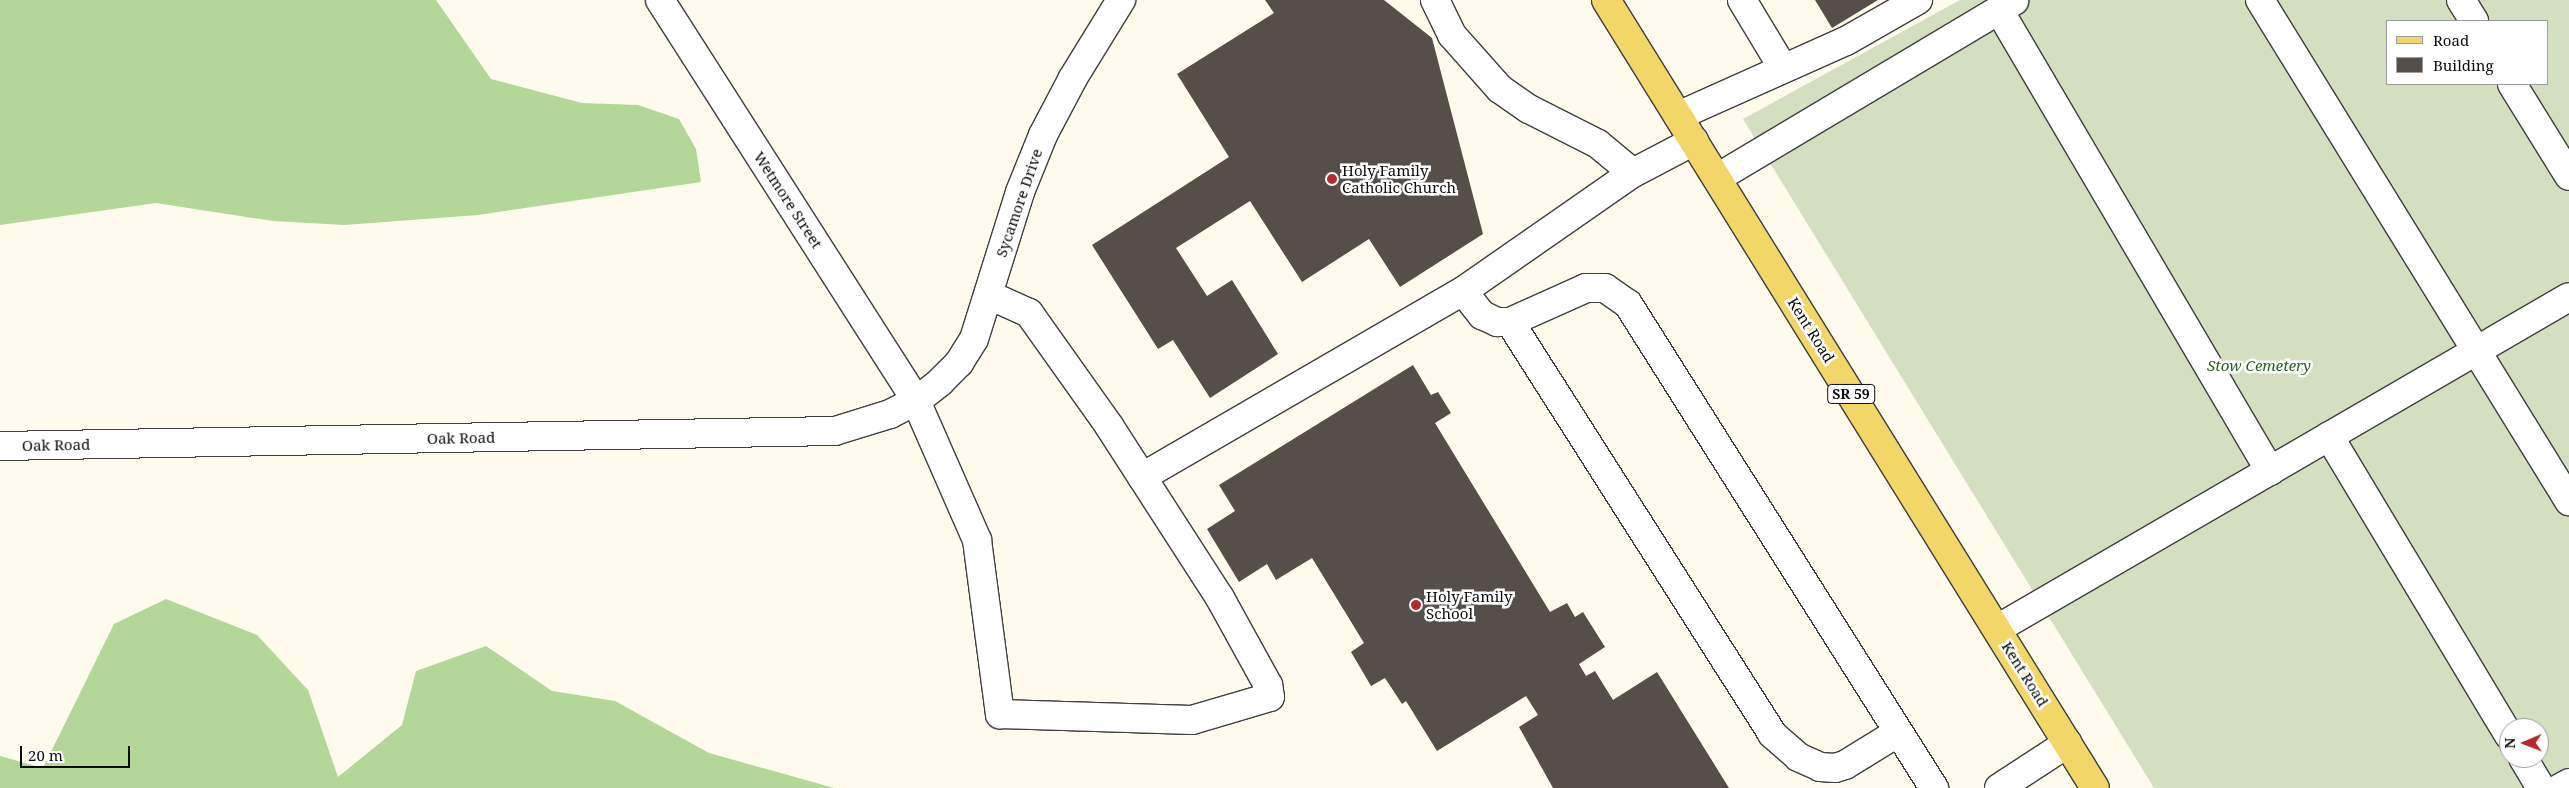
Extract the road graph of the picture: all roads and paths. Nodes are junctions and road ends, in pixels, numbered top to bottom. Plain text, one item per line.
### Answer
1 (660, 0) edge
2 (1122, 0) edge
3 (1435, 0) edge
4 (1606, 0) edge
5 (1742, 0) edge
6 (1918, 0) edge
7 (2260, 0) edge
8 (2461, 0) edge
9 (2007, 5) edge
10 (2473, 20) edge
11 (1783, 68) junction
12 (2513, 85) edge
13 (1678, 116) junction
14 (1694, 141) junction
15 (1633, 173) junction
16 (2569, 176) edge
17 (1717, 178) junction
18 (1462, 291) junction
19 (989, 295) junction
20 (2569, 298) edge
21 (1510, 322) junction
22 (2477, 351) junction
23 (916, 401) junction
24 (2329, 436) junction
25 (0, 446) edge
26 (2270, 470) junction
27 (1142, 477) junction
28 (2569, 501) edge
29 (1996, 629) junction
30 (2499, 718) edge
31 (1897, 733) junction
32 (2068, 743) junction
33 (2529, 768) edge
34 (2569, 783) edge
35 (1934, 788) edge
36 (1998, 788) edge
37 (2095, 788) edge
38 (2541, 788) edge
39 (2560, 788) edge

1 - 23 street, Wetmore Street
2 - 19 street, Sycamore Drive
3 - 15 street
4 - 13 main road, Kent Road / SR 59
5 - 11 street
6 - 11 street
7 - 22 street
8 - 10 street
9 - 17 street
9 - 26 street
11 - 13 street
12 - 16 street
13 - 14 main road, Kent Road / SR 59
14 - 15 street
14 - 17 main road, Kent Road / SR 59
15 - 18 street
17 - 29 main road, Kent Road / SR 59
18 - 21 street
18 - 27 street
19 - 23 street, Sycamore Drive
19 - 27 street
20 - 22 street
21 - 31 street
21 - 31 street
22 - 24 street
22 - 28 street
23 - 25 street, Oak Road
23 - 27 street, Wetmore Street
24 - 26 street
24 - 30 street
26 - 29 street
29 - 32 main road, Kent Road / SR 59
31 - 35 street
32 - 36 street
32 - 37 main road, Kent Road / SR 59
33 - 38 street
34 - 39 street

